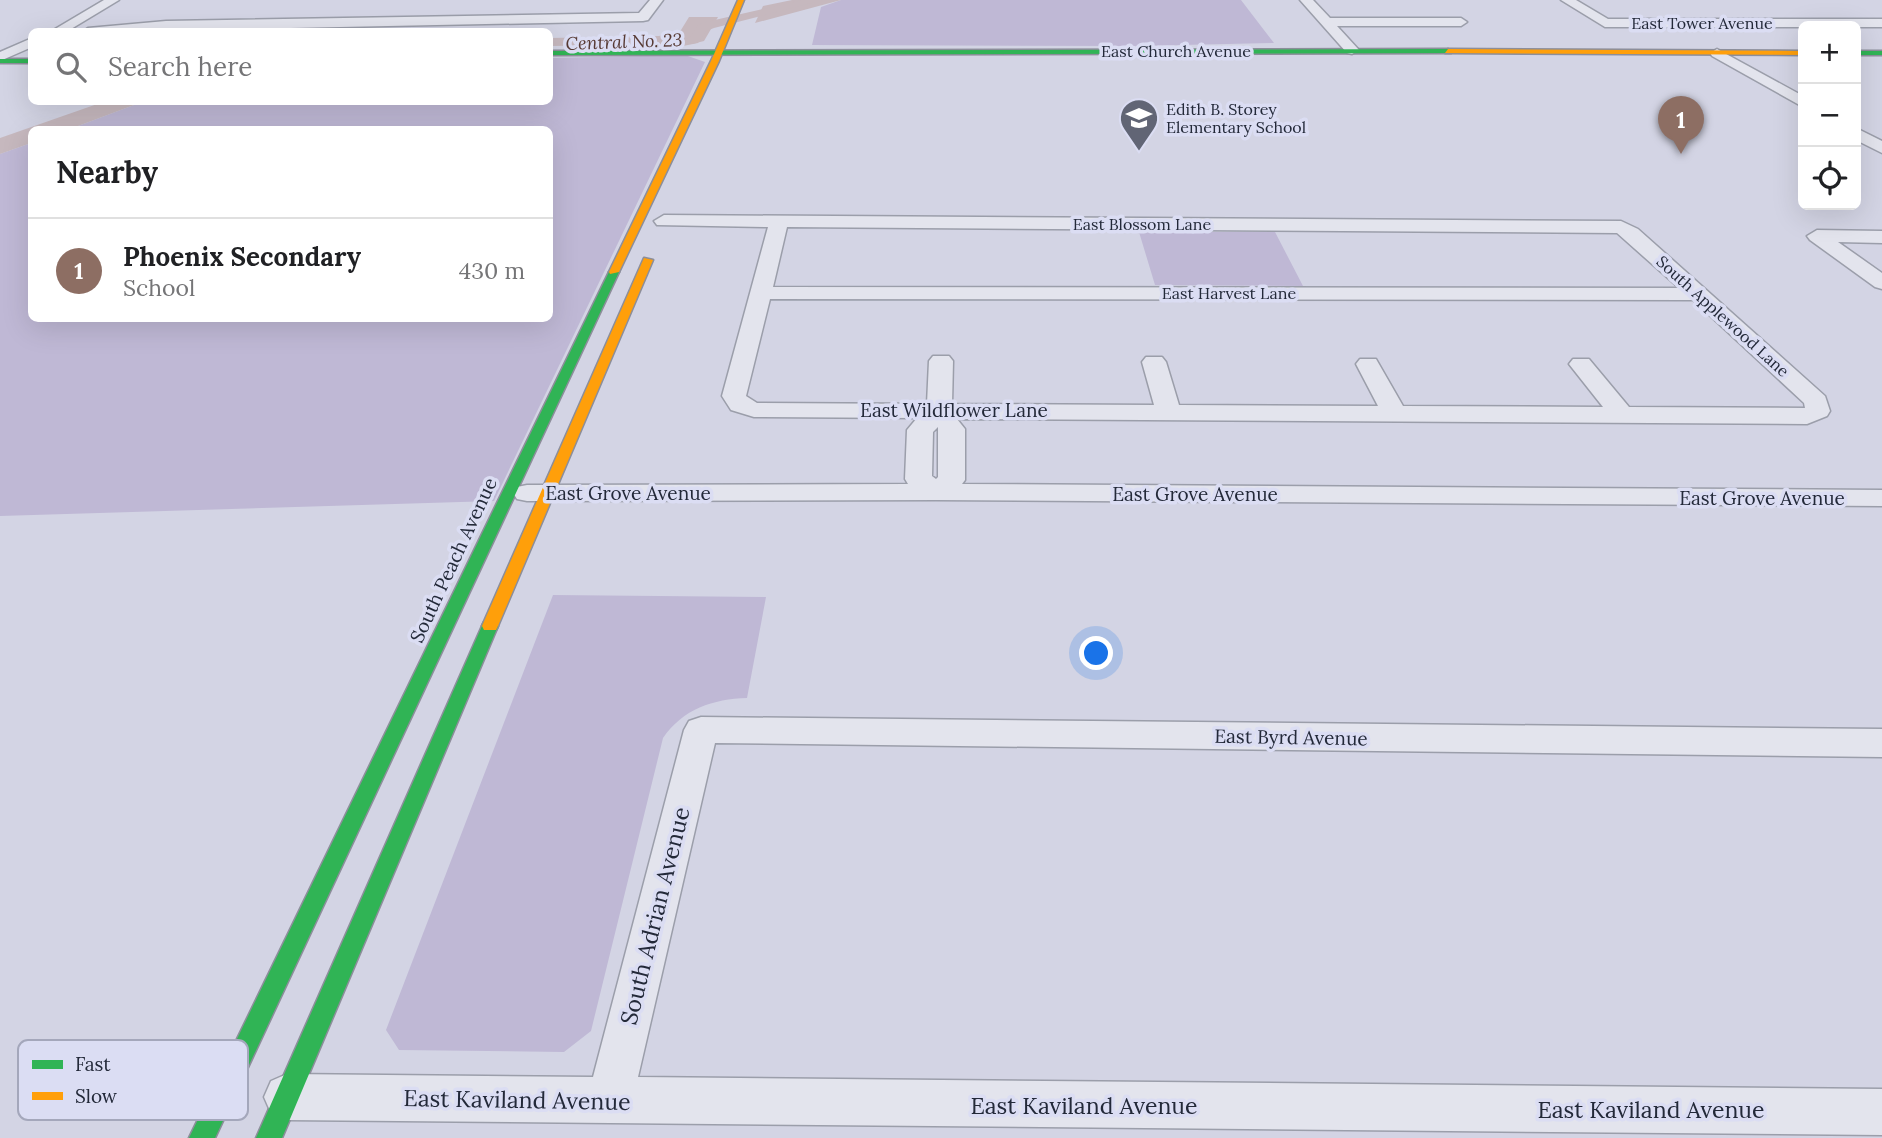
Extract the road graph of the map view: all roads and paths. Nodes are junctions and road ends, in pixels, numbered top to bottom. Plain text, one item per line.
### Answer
1 (113, 0) edge
2 (657, 0) edge
3 (1306, 0) edge
4 (1567, 0) edge
5 (230, 12) dead end
6 (744, 13) edge
7 (1325, 22) junction
8 (1461, 22) dead end
9 (1695, 23) junction
10 (1882, 23) edge
11 (209, 25) junction
12 (63, 28) edge
13 (157, 28) edge
14 (28, 45) edge
15 (1352, 50) junction
16 (28, 51) edge
17 (727, 51) junction
18 (553, 52) edge
19 (1717, 53) junction
20 (1748, 53) junction
21 (1798, 53) edge
22 (1861, 53) edge
23 (1882, 53) edge
24 (4, 60) edge
25 (28, 61) edge
26 (723, 82) dead end
27 (1798, 99) edge
28 (688, 118) junction
29 (1861, 136) edge
30 (1882, 147) edge
31 (674, 181) dead end
32 (673, 202) dead end
33 (1607, 222) joint
34 (779, 223) junction
35 (659, 234) junction
36 (1882, 237) edge
37 (1882, 283) edge
38 (760, 293) junction
39 (1699, 294) junction
40 (941, 361) dead end
41 (1154, 362) dead end
42 (1368, 364) dead end
43 (1581, 364) dead end
44 (939, 411) junction
45 (1168, 411) junction
46 (1818, 411) joint
47 (1394, 413) junction
48 (1622, 415) junction
49 (919, 455) junction
50 (952, 456) junction
51 (936, 492) junction
52 (509, 493) junction
53 (547, 493) junction
54 (1882, 498) edge
55 (701, 730) joint
56 (1882, 743) edge
57 (248, 1041) edge
58 (287, 1097) junction
59 (609, 1102) junction
60 (1882, 1112) edge
61 (211, 1120) edge
62 (202, 1138) edge
63 (269, 1138) edge

1 - 12 street
2 - 11 street
3 - 7 street
4 - 9 street, East Tower Avenue
5 - 11 street
6 - 17 street, South Peach Avenue
7 - 8 street
7 - 15 street
9 - 10 street, East Tower Avenue
9 - 20 street
11 - 13 street
14 - 24 street
15 - 17 street, East Church Avenue
15 - 19 street, East Church Avenue
16 - 24 street
17 - 18 street, East Church Avenue
17 - 26 street, South Peach Avenue
17 - 28 street, South Peach Avenue
19 - 20 street, East Church Avenue
19 - 27 street
20 - 21 street, East Church Avenue
22 - 23 street
24 - 25 street
28 - 31 street
28 - 52 street, South Peach Avenue
29 - 30 street
32 - 35 street
33 - 34 street, East Blossom Lane
33 - 39 street, South Applewood Lane
34 - 35 street, East Blossom Lane
34 - 38 street
35 - 53 street
36 - 37 street
38 - 39 street, East Harvest Lane
38 - 44 street, East Wildflower Lane
39 - 46 street, South Applewood Lane
40 - 44 street
41 - 45 street
42 - 47 street
43 - 48 street
44 - 45 street, East Wildflower Lane
44 - 49 street
44 - 50 street
45 - 47 street, East Wildflower Lane
46 - 48 street, East Wildflower Lane
47 - 48 street, East Wildflower Lane
49 - 50 street
49 - 51 street
50 - 51 street
51 - 53 street, East Grove Avenue
51 - 54 street, East Grove Avenue
52 - 53 street, East Grove Avenue
52 - 57 street, South Peach Avenue
53 - 58 street
55 - 56 street, East Byrd Avenue
55 - 59 street, South Adrian Avenue
58 - 59 street, East Kaviland Avenue
58 - 63 street
59 - 60 street, East Kaviland Avenue
61 - 62 street, South Peach Avenue

